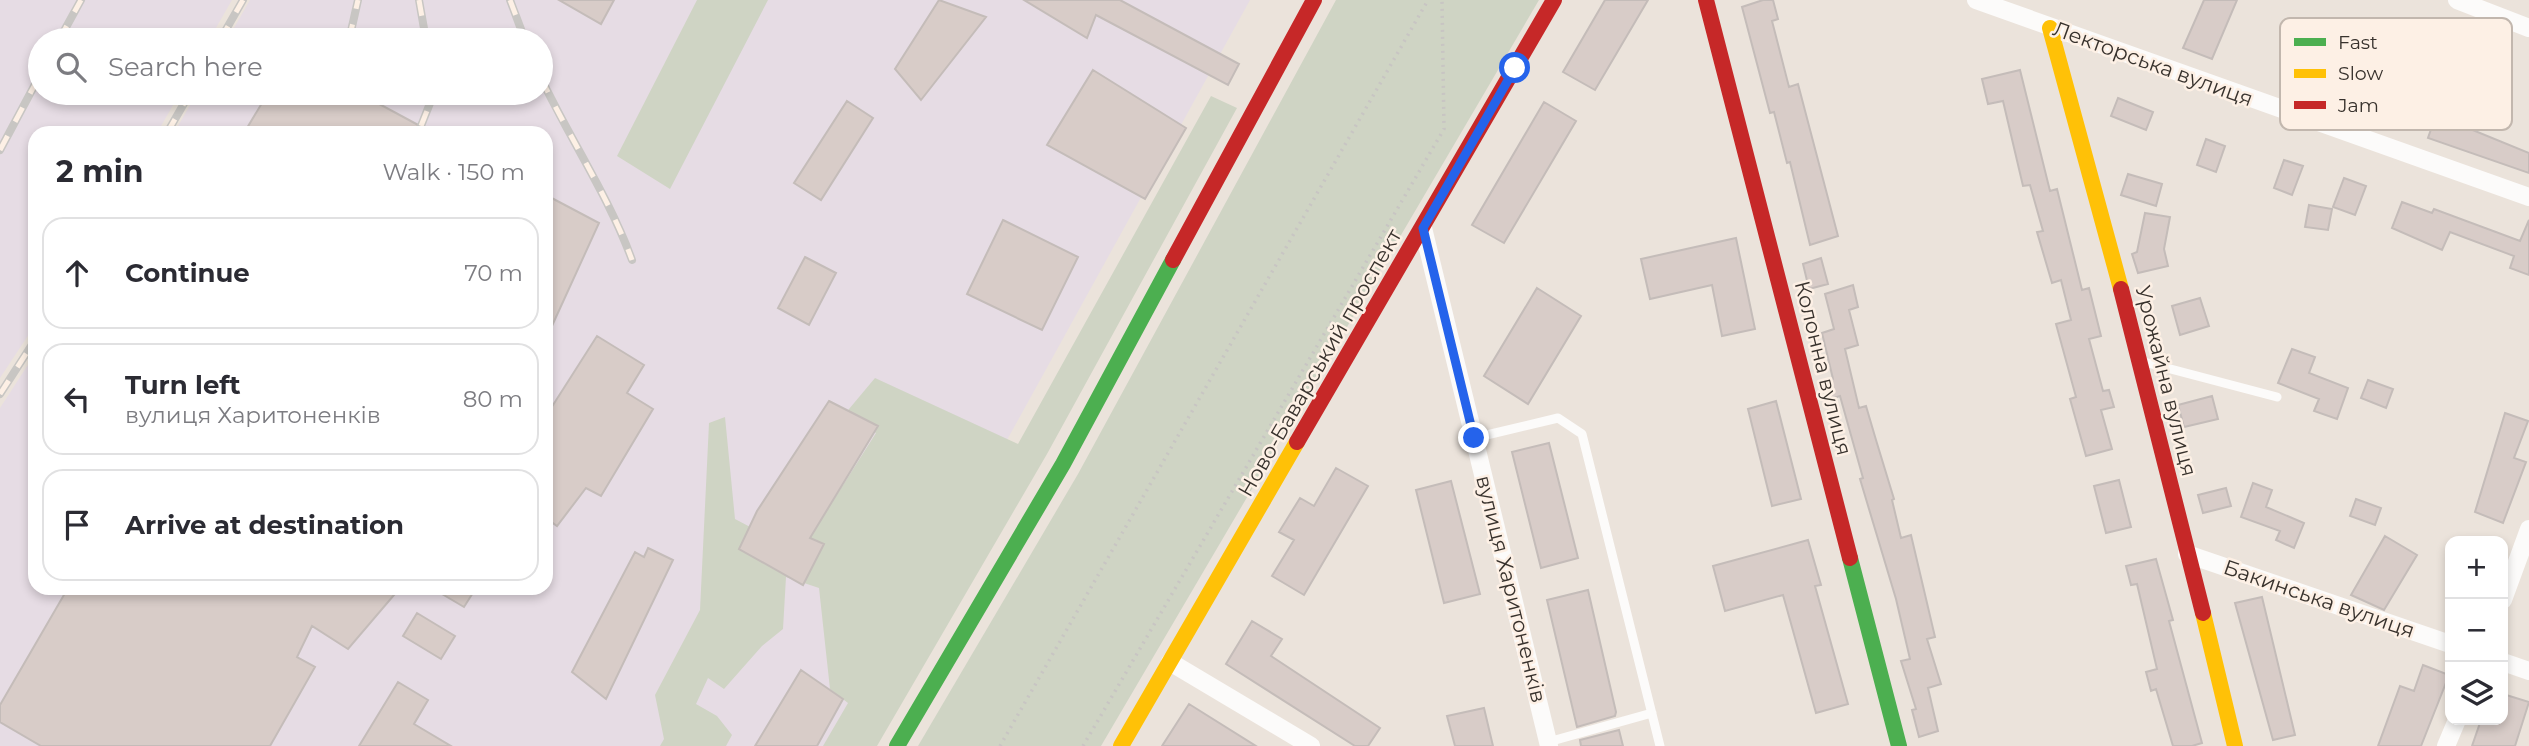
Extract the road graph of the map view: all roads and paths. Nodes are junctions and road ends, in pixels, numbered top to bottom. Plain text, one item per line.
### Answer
1 (1314, 0) edge
2 (1428, 0) edge
3 (1442, 0) edge
4 (1555, 0) edge
5 (1706, 0) edge
6 (1976, 0) edge
7 (2457, 0) edge
8 (2503, 18) edge
9 (2512, 21) edge
10 (2050, 28) junction
11 (2529, 28) edge
12 (2280, 109) edge
13 (2339, 130) edge
14 (2529, 197) edge
15 (1423, 228) junction
16 (2141, 361) junction
17 (2277, 397) dead end
18 (1474, 438) junction
19 (2529, 529) edge
20 (2187, 554) junction
21 (2503, 599) edge
22 (2445, 642) edge
23 (1170, 662) junction
24 (2508, 664) edge
25 (2529, 671) edge
26 (1652, 713) junction
27 (2455, 725) edge
28 (1549, 744) edge
29 (897, 746) edge
30 (1000, 746) edge
31 (1083, 746) edge
32 (1121, 746) edge
33 (1311, 746) edge
34 (1660, 746) edge
35 (1899, 746) edge
36 (2235, 746) edge
37 (2446, 746) edge

1 - 29 street
2 - 30 path
3 - 31 path
4 - 15 street, Ново-Баварський проспект
5 - 35 street, Колонна вулиця
6 - 10 street, Лекторська вулиця
7 - 8 street
9 - 11 street
10 - 12 street, Лекторська вулиця
10 - 16 street, Урожайна вулиця
13 - 14 street, Лекторська вулиця
15 - 18 street, вулиця Харитоненків
15 - 23 street, Ново-Баварський проспект
16 - 17 lane
16 - 20 street, Урожайна вулиця
18 - 26 lane
18 - 28 street, вулиця Харитоненків
19 - 21 street
20 - 22 street, Бакинська вулиця
20 - 36 street, Урожайна вулиця
23 - 32 street, Ново-Баварський проспект
23 - 33 street
24 - 25 street
26 - 28 lane
26 - 34 lane
27 - 37 street

